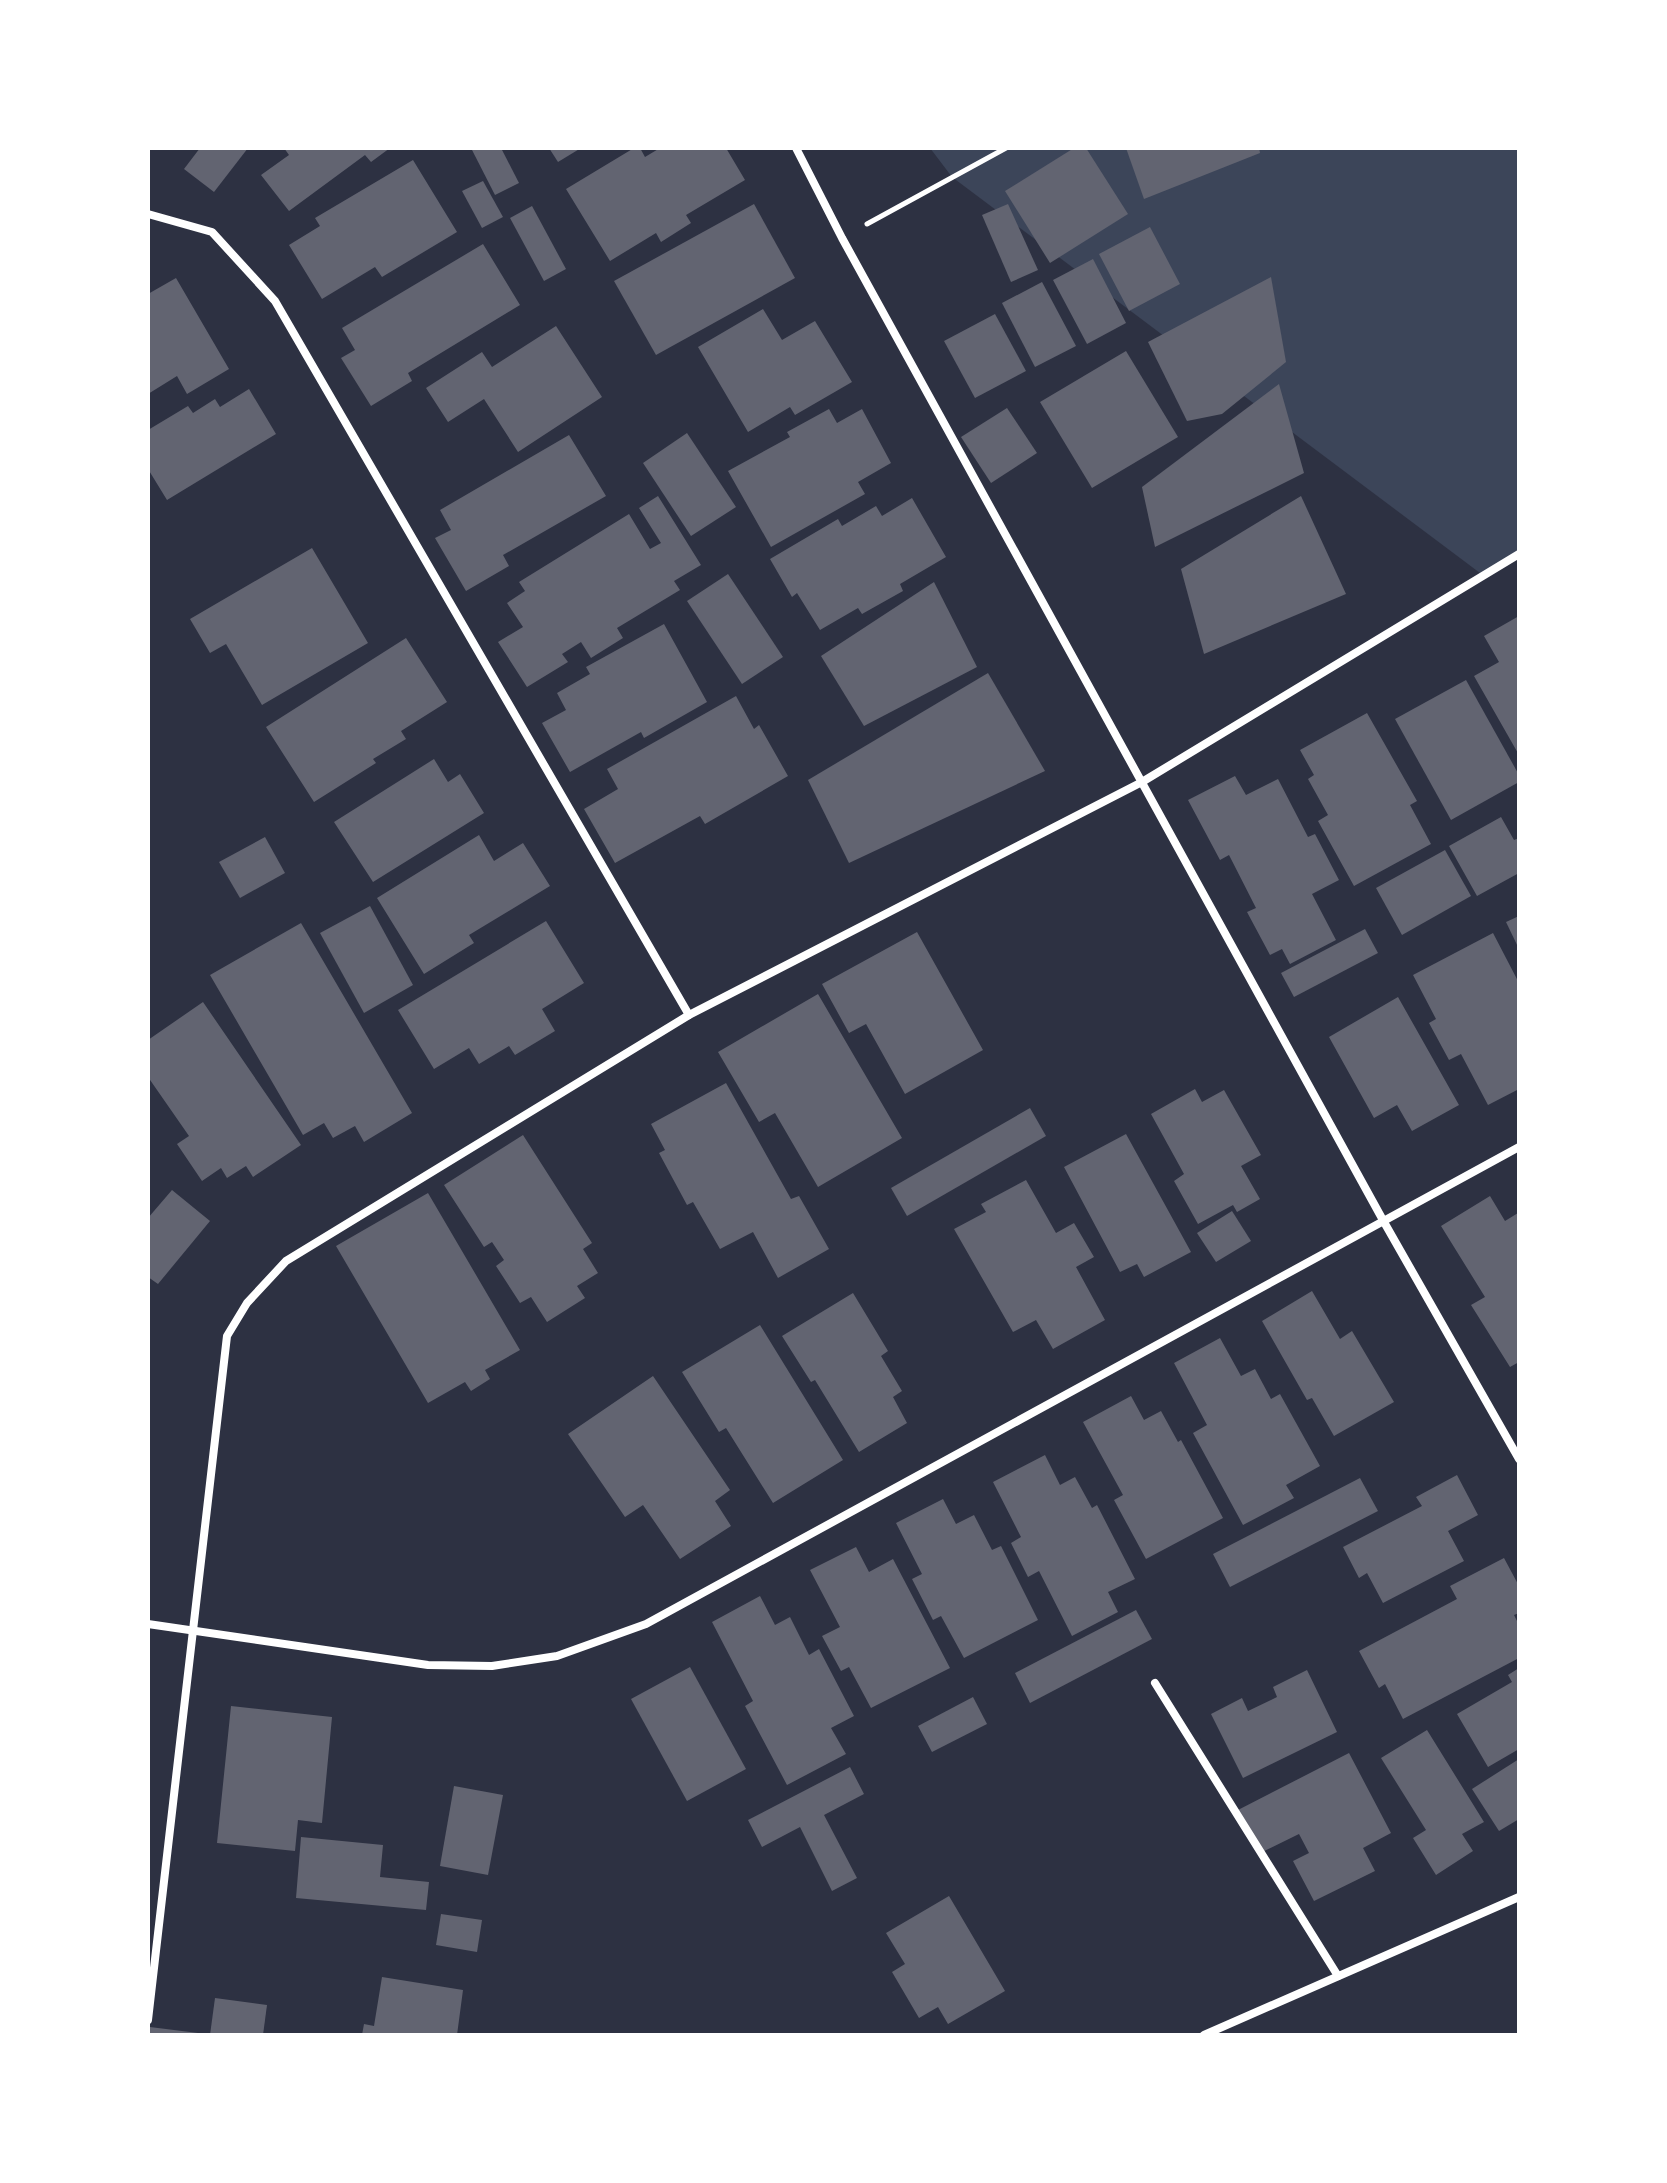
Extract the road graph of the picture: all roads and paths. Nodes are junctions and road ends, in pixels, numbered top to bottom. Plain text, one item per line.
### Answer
1 (796, 148) edge
2 (1006, 148) edge
3 (148, 214) edge
4 (842, 238) junction
5 (1519, 554) edge
6 (1142, 782) junction
7 (689, 1015) junction
8 (1519, 1147) edge
9 (1384, 1222) junction
10 (1519, 1459) edge
11 (148, 1624) edge
12 (194, 1631) junction
13 (1155, 1683) dead end
14 (1519, 1897) edge
15 (1338, 1976) junction
16 (148, 2020) edge
17 (1204, 2035) edge

1 - 4 street
2 - 4 path
3 - 7 street
4 - 6 street
5 - 6 street
6 - 7 street
6 - 9 street
7 - 12 street
8 - 9 street
9 - 10 street
9 - 12 street
11 - 12 street
12 - 16 street
13 - 15 street
14 - 15 street
15 - 17 street

